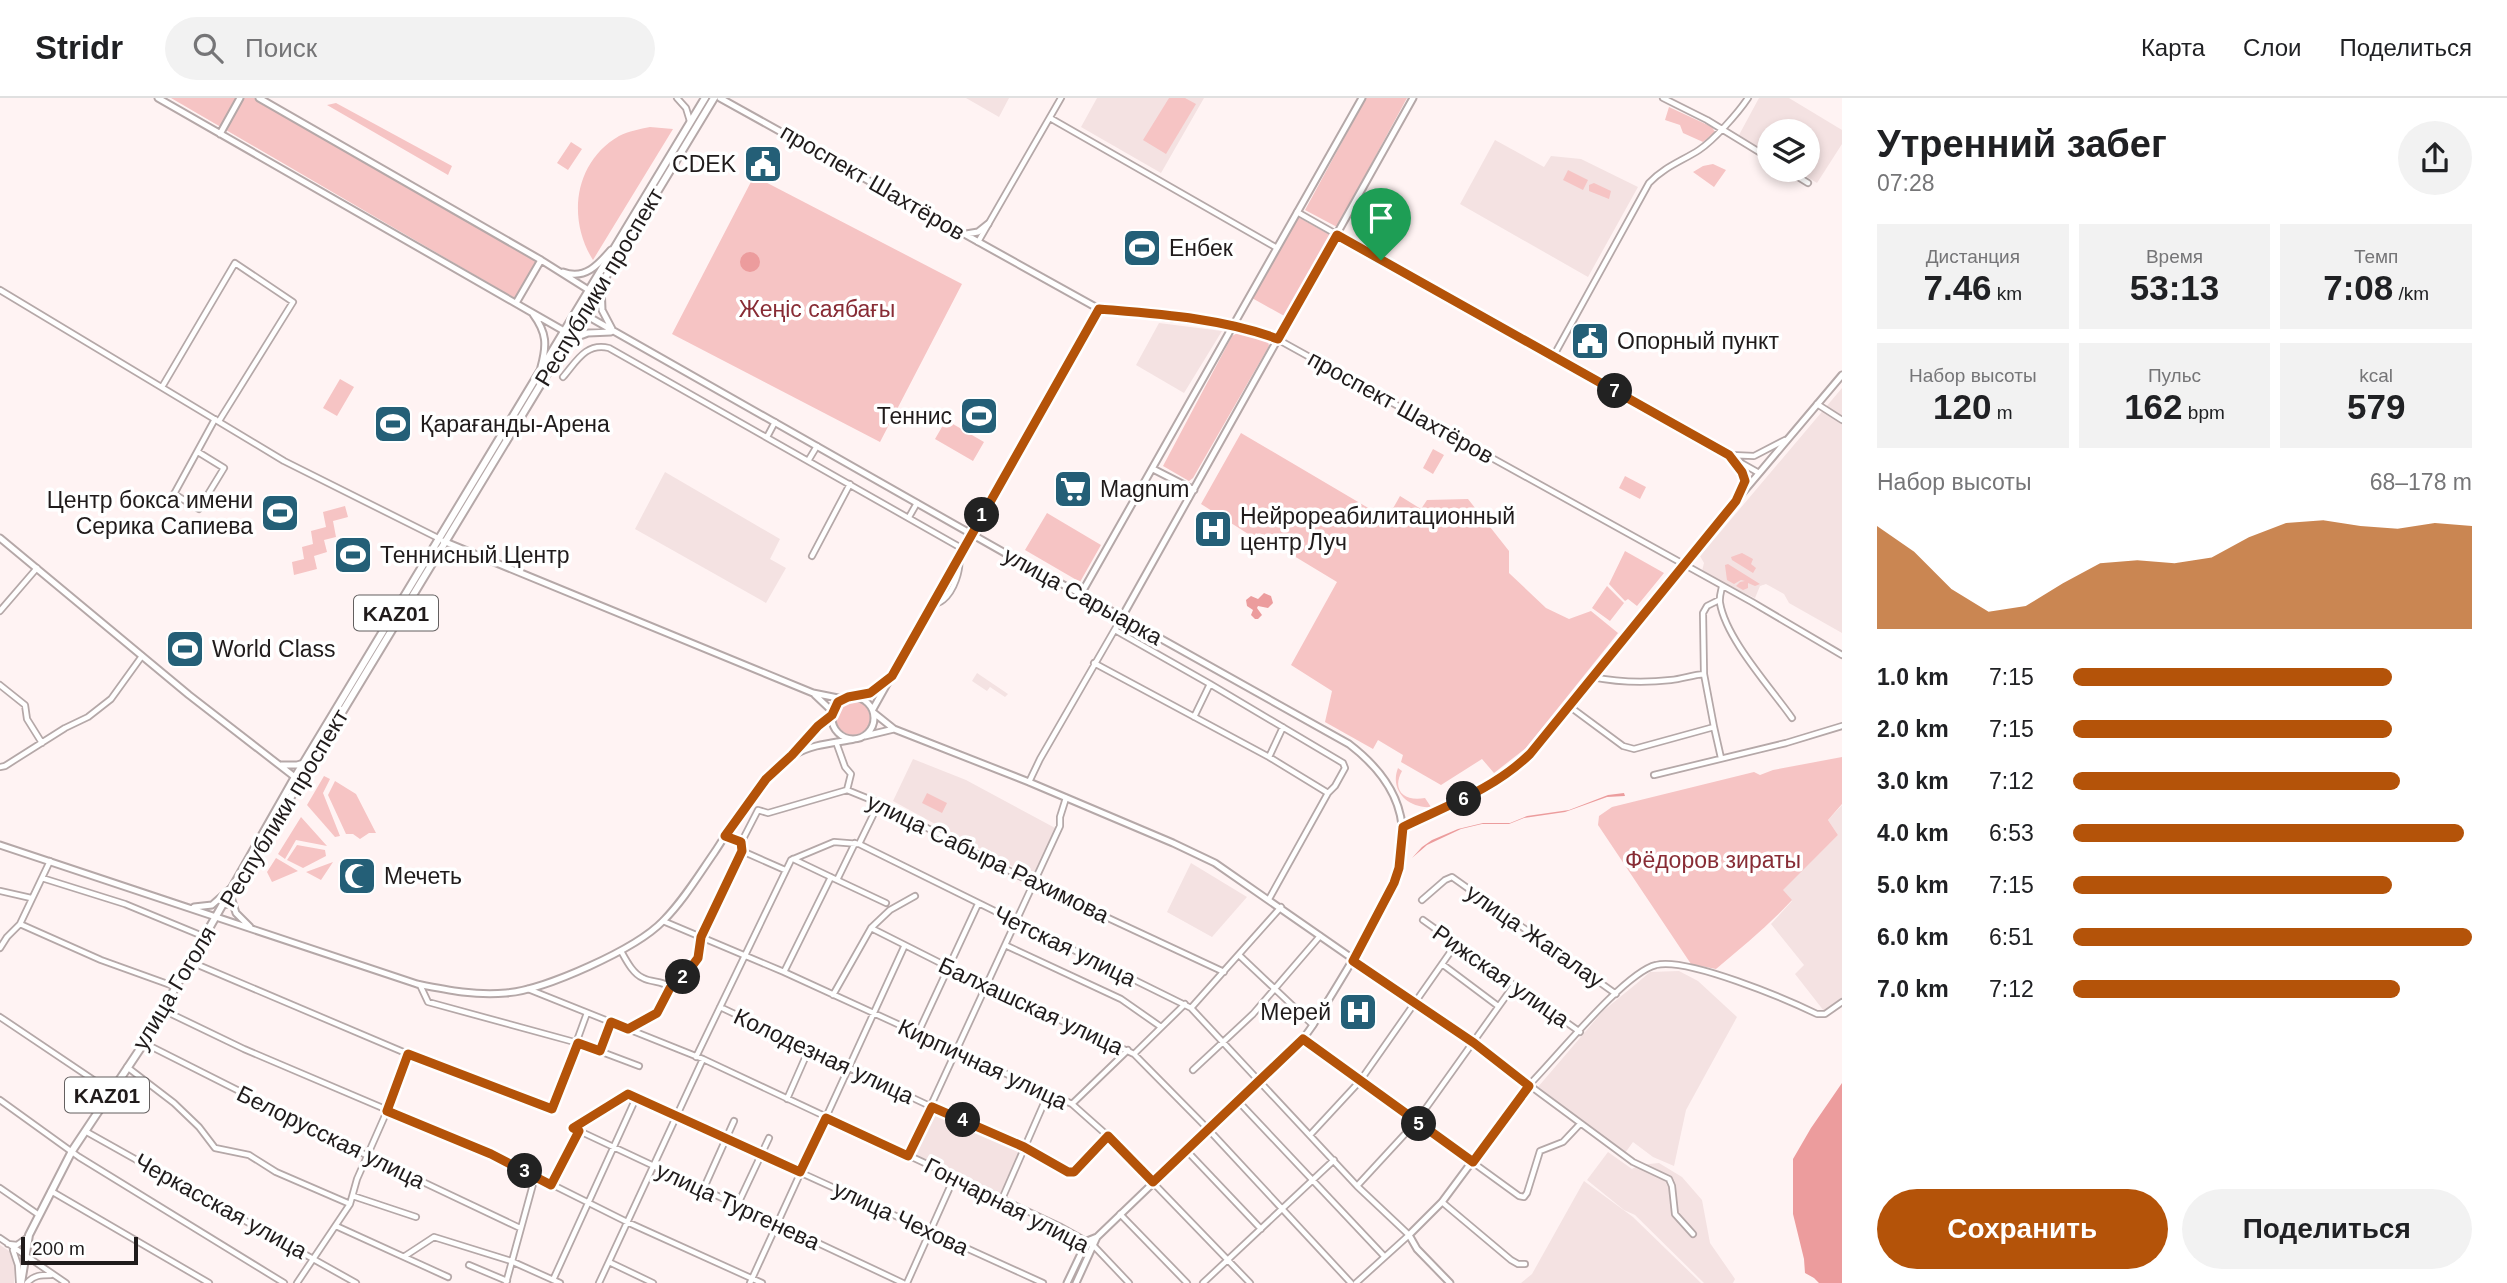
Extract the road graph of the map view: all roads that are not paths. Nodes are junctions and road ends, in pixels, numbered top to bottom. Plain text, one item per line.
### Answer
1 (158, 98) edge
2 (240, 98) edge
3 (259, 98) edge
4 (677, 98) edge
5 (705, 98) edge
6 (714, 98) edge
7 (720, 98) edge
8 (1061, 98) edge
9 (1362, 98) edge
10 (1413, 98) edge
11 (1663, 98) edge
12 (1748, 98) edge
13 (1050, 118) junction
14 (690, 122) junction
15 (1721, 129) junction
16 (220, 134) junction
17 (1757, 151) edge
18 (1297, 212) junction
19 (988, 224) junction
20 (963, 233) junction
21 (1337, 235) junction
22 (978, 242) junction
23 (613, 248) junction
24 (1277, 248) junction
25 (543, 261) junction
26 (601, 284) junction
27 (0, 290) edge
28 (588, 290) junction
29 (595, 294) junction
30 (516, 303) junction
31 (577, 309) junction
32 (1099, 309) junction
33 (531, 312) junction
34 (584, 314) junction
35 (1233, 326) junction
36 (614, 332) junction
37 (567, 335) junction
38 (1278, 339) junction
39 (1553, 357) junction
40 (540, 369) junction
41 (1842, 374) edge
42 (563, 377) dead end
43 (162, 387) junction
44 (1817, 404) junction
45 (217, 420) junction
46 (1842, 420) edge
47 (775, 422) junction
48 (767, 437) junction
49 (1786, 440) junction
50 (817, 446) junction
51 (198, 452) junction
52 (1729, 455) junction
53 (808, 461) junction
54 (1153, 468) junction
55 (1759, 473) junction
56 (850, 484) junction
57 (1194, 491) junction
58 (1736, 501) junction
59 (917, 503) junction
60 (909, 517) junction
61 (972, 533) junction
62 (0, 538) edge
63 (441, 540) junction
64 (964, 549) junction
65 (812, 556) dead end
66 (1683, 565) junction
67 (37, 568) junction
68 (1722, 587) junction
69 (1081, 594) junction
70 (1719, 600) junction
71 (0, 611) edge
72 (1122, 617) junction
73 (1115, 630) junction
74 (1842, 655) edge
75 (142, 656) junction
76 (1094, 663) junction
77 (1704, 674) junction
78 (892, 676) junction
79 (1592, 677) junction
80 (1210, 684) junction
81 (0, 685) edge
82 (813, 693) junction
83 (853, 696) junction
84 (843, 699) junction
85 (1569, 706) junction
86 (873, 711) junction
87 (832, 714) junction
88 (1194, 717) junction
89 (1792, 718) dead end
90 (1842, 726) edge
91 (1283, 727) junction
92 (1714, 727) junction
93 (894, 729) junction
94 (858, 738) junction
95 (836, 742) junction
96 (42, 743) junction
97 (792, 755) junction
98 (1269, 757) junction
99 (1721, 758) junction
100 (304, 762) junction
101 (278, 765) junction
102 (0, 766) edge
103 (1654, 775) dead end
104 (297, 779) junction
105 (1029, 782) junction
106 (290, 785) junction
107 (847, 790) junction
108 (1328, 793) junction
109 (1066, 798) junction
110 (879, 803) junction
111 (1403, 827) junction
112 (725, 836) junction
113 (741, 842) junction
114 (857, 844) junction
115 (0, 845) edge
116 (742, 851) junction
117 (793, 859) junction
118 (51, 860) junction
119 (785, 870) junction
120 (831, 877) junction
121 (42, 878) junction
122 (837, 880) junction
123 (1033, 883) junction
124 (229, 889) junction
125 (0, 891) edge
126 (915, 896) dead end
127 (231, 897) junction
128 (31, 898) junction
129 (1269, 899) junction
130 (1422, 900) dead end
131 (886, 903) dead end
132 (978, 904) junction
133 (187, 907) junction
134 (1281, 907) junction
135 (216, 917) junction
136 (1423, 920) dead end
137 (663, 921) junction
138 (1015, 921) junction
139 (20, 924) junction
140 (871, 929) junction
141 (255, 931) junction
142 (1320, 936) junction
143 (205, 937) junction
144 (701, 937) junction
145 (1456, 944) junction
146 (1005, 945) junction
147 (904, 947) junction
148 (0, 948) edge
149 (621, 951) junction
150 (744, 955) junction
151 (1240, 955) junction
152 (1353, 961) junction
153 (191, 962) junction
154 (1442, 964) junction
155 (949, 968) junction
156 (784, 972) junction
157 (1224, 972) junction
158 (420, 985) junction
159 (986, 985) junction
160 (1514, 985) junction
161 (176, 988) junction
162 (670, 988) junction
163 (528, 989) junction
164 (1275, 989) junction
165 (1616, 994) junction
166 (833, 995) junction
167 (1415, 1002) junction
168 (1842, 1002) edge
169 (1185, 1004) junction
170 (1498, 1006) junction
171 (720, 1007) junction
172 (1191, 1008) junction
173 (163, 1010) junction
174 (587, 1013) junction
175 (873, 1013) junction
176 (0, 1017) edge
177 (611, 1022) junction
178 (1313, 1025) junction
179 (1161, 1027) junction
180 (628, 1029) junction
181 (1580, 1032) junction
182 (918, 1034) junction
183 (1303, 1039) junction
184 (1223, 1040) junction
185 (144, 1043) junction
186 (578, 1043) junction
187 (1474, 1043) junction
188 (809, 1048) junction
189 (1128, 1050) junction
190 (600, 1051) junction
191 (957, 1051) junction
192 (408, 1054) junction
193 (1134, 1054) junction
194 (696, 1057) junction
195 (703, 1059) junction
196 (639, 1066) dead end
197 (848, 1066) junction
198 (127, 1067) junction
199 (1193, 1070) dead end
200 (1260, 1080) junction
201 (1360, 1081) junction
202 (1529, 1086) junction
203 (110, 1091) junction
204 (1048, 1094) junction
205 (636, 1098) junction
206 (0, 1100) edge
207 (787, 1100) junction
208 (1238, 1101) junction
209 (1072, 1104) junction
210 (932, 1107) junction
211 (387, 1111) junction
212 (676, 1116) junction
213 (826, 1118) junction
214 (734, 1121) dead end
215 (1416, 1122) junction
216 (1580, 1124) junction
217 (1208, 1129) junction
218 (85, 1131) junction
219 (579, 1131) junction
220 (1310, 1135) junction
221 (1108, 1136) junction
222 (769, 1138) dead end
223 (726, 1139) junction
224 (1024, 1147) junction
225 (614, 1148) junction
226 (1186, 1150) junction
227 (72, 1152) junction
228 (762, 1155) junction
229 (368, 1156) junction
230 (908, 1156) junction
231 (1334, 1160) junction
232 (1473, 1162) junction
233 (653, 1167) junction
234 (800, 1172) junction
235 (535, 1177) junction
236 (954, 1178) junction
237 (1313, 1179) junction
238 (1153, 1182) junction
239 (551, 1185) junction
240 (1357, 1186) junction
241 (0, 1188) edge
242 (703, 1190) junction
243 (51, 1191) junction
244 (354, 1196) junction
245 (1002, 1199) junction
246 (1442, 1202) junction
247 (588, 1203) junction
248 (350, 1204) junction
249 (737, 1206) junction
250 (1281, 1210) junction
251 (1120, 1214) junction
252 (39, 1215) junction
253 (416, 1217) dead end
254 (627, 1222) junction
255 (777, 1224) junction
256 (336, 1226) junction
257 (520, 1227) junction
258 (1261, 1229) junction
259 (930, 1232) junction
260 (1693, 1234) dead end
261 (29, 1235) junction
262 (1409, 1235) junction
263 (0, 1238) edge
264 (1090, 1243) junction
265 (7, 1244) junction
266 (25, 1256) junction
267 (405, 1256) junction
268 (1384, 1256) junction
269 (314, 1258) junction
270 (1228, 1259) junction
271 (511, 1261) junction
272 (610, 1262) junction
273 (1525, 1264) dead end
274 (469, 1265) dead end
275 (54, 1275) junction
276 (448, 1277) dead end
277 (553, 1280) junction
278 (751, 1281) edge
279 (506, 1282) edge
280 (20, 1283) edge
281 (27, 1283) edge
282 (66, 1283) edge
283 (209, 1283) edge
284 (284, 1283) edge
285 (297, 1283) edge
286 (356, 1283) edge
287 (560, 1283) edge
288 (599, 1283) edge
289 (653, 1283) edge
290 (762, 1283) edge
291 (905, 1283) edge
292 (1043, 1283) edge
293 (1068, 1283) edge
294 (1076, 1283) edge
295 (1129, 1283) edge
296 (1187, 1283) edge
297 (1203, 1283) edge
298 (1250, 1283) edge
299 (1354, 1283) edge
300 (1450, 1283) edge

1 - 16 main road
2 - 16 main road
3 - 25 main road
4 - 14 street
5 - 14 highway, Республики проспект / KАZ01
6 - 26 highway, Республики проспект / KАZ01
7 - 20 main road, проспект Шахтёров
8 - 13 street
9 - 18 main road
10 - 21 main road
11 - 15 street
12 - 15 street
13 - 19 street
13 - 24 street
14 - 23 highway, Республики проспект / KАZ01
15 - 17 street
15 - 39 street
16 - 30 main road
18 - 21 street
18 - 24 main road
19 - 20 main road
19 - 22 street
20 - 22 main road, проспект Шахтёров
21 - 38 main road
21 - 39 street
22 - 32 main road, проспект Шахтёров
23 - 25 main road
23 - 28 highway, Республики проспект / KАZ01
24 - 35 main road
25 - 28 main road
25 - 30 main road
26 - 29 highway, Республики проспект / KАZ01
26 - 36 main road
27 - 43 street
28 - 29 main road
28 - 31 highway, Республики проспект / KАZ01
29 - 34 highway, Республики проспект / KАZ01
30 - 33 main road
31 - 34 main road, улица Сарыарка
31 - 37 highway, Республики проспект / KАZ01
32 - 35 main road, проспект Шахтёров
32 - 61 main road
33 - 37 main road
33 - 40 main road
34 - 36 main road, улица Сарыарка
34 - 37 highway, Республики проспект / KАZ01
35 - 38 main road, проспект Шахтёров
35 - 54 main road
36 - 37 main road
36 - 47 main road, улица Сарыарка
37 - 40 highway, Республики проспект / KАZ01
37 - 63 highway, Республики проспект / KАZ01
38 - 57 main road
38 - 66 street, проспект Шахтёров
39 - 52 street
40 - 63 highway, Республики проспект / KАZ01
41 - 44 main road
42 - 48 street
43 - 45 street
43 - 45 street
44 - 46 street
44 - 49 main road
45 - 51 street
45 - 63 street
47 - 48 street
47 - 50 main road, улица Сарыарка
48 - 53 street
49 - 52 street
49 - 55 main road
50 - 53 street
50 - 59 main road, улица Сарыарка
51 - 51 street
52 - 55 street
52 - 58 street
53 - 56 street
54 - 57 main road
54 - 69 main road
55 - 58 main road
56 - 60 street
56 - 65 street
57 - 72 main road
58 - 66 main road
59 - 60 street
59 - 61 main road, улица Сарыарка
60 - 64 street
61 - 64 main road
61 - 69 main road, улица Сарыарка
62 - 67 main road
63 - 82 main road
63 - 100 highway, Республики проспект / KАZ01
63 - 104 highway, Республики проспект / KАZ01
64 - 78 main road
66 - 68 street, проспект Шахтёров
66 - 79 main road
67 - 71 street
67 - 75 main road
68 - 70 street
68 - 74 street, проспект Шахтёров
69 - 72 main road, улица Сарыарка
70 - 77 street
70 - 89 street
72 - 73 street
72 - 111 main road, улица Сарыарка
73 - 76 street
73 - 80 street
75 - 96 street
75 - 101 main road
76 - 88 street
76 - 105 street
77 - 79 street
77 - 92 street
78 - 83 main road
78 - 86 main road
79 - 85 main road
80 - 88 street
80 - 91 street
81 - 96 street
82 - 84 main road
82 - 87 main road
83 - 84 main road
83 - 86 main road
84 - 87 main road
85 - 92 street
85 - 111 main road
86 - 93 main road
86 - 94 main road
87 - 94 main road
87 - 97 main road
88 - 98 street
90 - 99 street
91 - 98 street
91 - 108 street
92 - 99 street
93 - 94 main road
93 - 105 main road
94 - 95 main road
95 - 97 main road
95 - 107 street
96 - 102 street
97 - 112 main road
98 - 108 street
99 - 103 street
100 - 101 main road
100 - 104 highway, Республики проспект / KАZ01
101 - 104 main road
101 - 106 main road
104 - 106 highway, Республики проспект / KАZ01
104 - 127 highway, Республики проспект / KАZ01
105 - 109 main road
106 - 124 highway, Республики проспект / KАZ01
107 - 110 street, улица Сабыра Рахимова
107 - 113 street, улица Сабыра Рахимова
108 - 129 street
109 - 123 street
109 - 129 main road
110 - 114 street
110 - 123 street, улица Сабыра Рахимова
111 - 152 main road
112 - 113 street
112 - 137 main road
113 - 116 street
114 - 117 street
114 - 122 street
114 - 132 street, Четская улица
115 - 118 main road
116 - 119 street
116 - 144 street
117 - 119 street
117 - 120 street
118 - 121 street
118 - 133 main road
119 - 150 street
120 - 122 street
120 - 156 street
121 - 128 street
121 - 143 street
122 - 131 street
123 - 138 street
123 - 157 street, улица Сабыра Рахимова
124 - 133 main road
124 - 135 highway, Республики проспект / KАZ01
125 - 128 street
126 - 140 street
127 - 135 highway, Республики проспект / KАZ01
127 - 141 main road
128 - 139 street
129 - 134 main road
130 - 165 street, улица Жагалау
132 - 138 street, Четская улица
132 - 155 street
133 - 135 main road
134 - 142 main road
134 - 151 street
135 - 141 main road
135 - 143 highway, улица Гоголя / KАZ01
136 - 145 street, Рижская улица
137 - 144 street, Кирпичная улица
137 - 149 main road
138 - 146 street
138 - 169 street, Четская улица
139 - 148 street
139 - 161 street
140 - 147 street, Балхашская улица
140 - 166 street
141 - 158 main road
142 - 152 main road
142 - 164 street
143 - 153 highway, улица Гоголя / KАZ01
144 - 150 street, Кирпичная улица
144 - 162 street
145 - 154 street
145 - 160 street, Рижская улица
146 - 159 street
146 - 179 street
147 - 155 street, Балхашская улица
147 - 175 street
149 - 162 street
149 - 163 main road
150 - 156 street, Кирпичная улица
150 - 171 street
151 - 157 street
151 - 164 street
152 - 167 main road
152 - 178 main road
153 - 161 highway, улица Гоголя / KАZ01
153 - 192 street
154 - 167 street
154 - 170 street
155 - 159 street, Балхашская улица
155 - 182 street
156 - 166 street, Кирпичная улица
157 - 172 street
158 - 163 main road
158 - 186 street
159 - 189 street, Балхашская улица
159 - 191 street
160 - 170 street
160 - 181 street, Рижская улица
161 - 173 highway, улица Гоголя / KАZ01
162 - 180 street
163 - 174 street, Гончарная улица
164 - 178 street
164 - 184 street
165 - 168 street
165 - 181 street
166 - 175 street, Кирпичная улица
167 - 187 main road
167 - 201 street
169 - 172 street, Четская улица
169 - 179 street
170 - 187 street
171 - 188 street, Колодезная улица
171 - 194 street
172 - 184 street, Четская улица
173 - 185 highway, улица Гоголя / KАZ01
173 - 211 street
174 - 177 street, Гончарная улица
174 - 186 street
175 - 182 street, Кирпичная улица
175 - 197 street
176 - 203 street
177 - 180 street, Гончарная улица
177 - 190 street
178 - 183 main road
179 - 193 street
180 - 194 street, Гончарная улица
181 - 202 street
182 - 191 street, Кирпичная улица
183 - 200 main road
183 - 201 street
184 - 199 street
184 - 200 street, Четская улица
185 - 198 highway, улица Гоголя / KАZ01
185 - 229 street, Белорусская улица
186 - 190 street
186 - 192 street
187 - 202 main road
187 - 215 street
188 - 197 street, Колодезная улица
188 - 207 street
189 - 193 street, Балхашская улица
189 - 209 street
190 - 196 street
191 - 204 street, Кирпичная улица
191 - 210 street
192 - 211 street
193 - 217 street, Балхашская улица
194 - 195 street, Гончарная улица
195 - 207 street, Гончарная улица
195 - 212 street
197 - 210 street, Колодезная улица
197 - 213 street
198 - 203 highway, улица Гоголя / KАZ01
198 - 248 street
200 - 208 main road
200 - 220 street, Четская улица
201 - 215 street
201 - 220 street
202 - 216 street
202 - 232 main road
203 - 218 highway, улица Гоголя / KАZ01
204 - 209 street, Кирпичная улица
204 - 224 street
205 - 212 street, улица Чехова
205 - 219 street, улица Тургенева
205 - 225 street
206 - 227 street
207 - 213 street, Гончарная улица
208 - 217 main road
208 - 237 street
209 - 221 street, Кирпичная улица
210 - 224 street, Колодезная улица
210 - 230 street
211 - 229 street
211 - 235 street
212 - 223 street, улица Чехова
212 - 233 street
213 - 230 street, Гончарная улица
213 - 234 street
214 - 223 street
215 - 232 street
215 - 240 street
216 - 232 street
216 - 260 street
217 - 226 main road
217 - 250 street, Балхашская улица
218 - 227 highway, улица Гоголя / KАZ01
218 - 269 street, Черкасская улица
219 - 225 street, улица Тургенева
219 - 239 street
220 - 231 street, Четская улица
221 - 224 street, Колодезная улица
221 - 238 street, Кирпичная улица
222 - 228 street
223 - 228 street, улица Чехова
223 - 242 street
224 - 245 street
225 - 233 street, улица Тургенева
225 - 247 street
226 - 238 main road
226 - 258 street
227 - 243 highway, улица Гоголя / KАZ01
227 - 284 street
228 - 234 street, улица Чехова
228 - 249 street
229 - 244 street
229 - 257 street, Белорусская улица
230 - 236 street, Гончарная улица
231 - 237 street
231 - 240 street, Четская улица
232 - 246 main road
233 - 242 street, улица Тургенева
233 - 254 street
234 - 255 street
234 - 259 street, улица Чехова
235 - 239 street
235 - 257 street
236 - 245 street, Гончарная улица
236 - 259 street, улица Тургенева
237 - 250 street
237 - 268 street
238 - 251 main road
238 - 270 street, Кирпичная улица
239 - 247 street
240 - 262 street, Четская улица
241 - 252 street
242 - 249 street, улица Тургенева
243 - 252 highway, улица Гоголя / KАZ01
243 - 283 street
244 - 248 street
244 - 253 street
245 - 264 street, Гончарная улица
246 - 262 main road
246 - 273 street
247 - 254 street
247 - 277 street
248 - 256 street
249 - 255 street, улица Тургенева
250 - 258 street
250 - 299 street, Балхашская улица
251 - 264 main road
251 - 296 street
252 - 261 highway, улица Гоголя / KАZ01
254 - 272 street
254 - 278 street
255 - 278 street
255 - 291 street, улица Тургенева
256 - 267 street
256 - 269 street
257 - 271 street
258 - 270 street
259 - 291 street, улица Тургенева
259 - 292 street, улица Чехова
261 - 265 street
261 - 266 highway, улица Гоголя / KАZ01
262 - 268 street
262 - 300 main road, Четская улица
263 - 265 street
264 - 293 main road
264 - 294 main road
264 - 295 street, Гончарная улица
265 - 266 street
265 - 280 street
266 - 275 street
266 - 280 highway, улица Гоголя / KАZ01
267 - 271 street
267 - 276 street
268 - 299 street
269 - 285 street
269 - 286 street, Черкасская улица
270 - 297 street
270 - 298 street, Кирпичная улица
271 - 277 street
271 - 279 street
272 - 288 street
272 - 289 street
274 - 279 street
275 - 281 street
275 - 282 street
277 - 287 street
278 - 290 street

